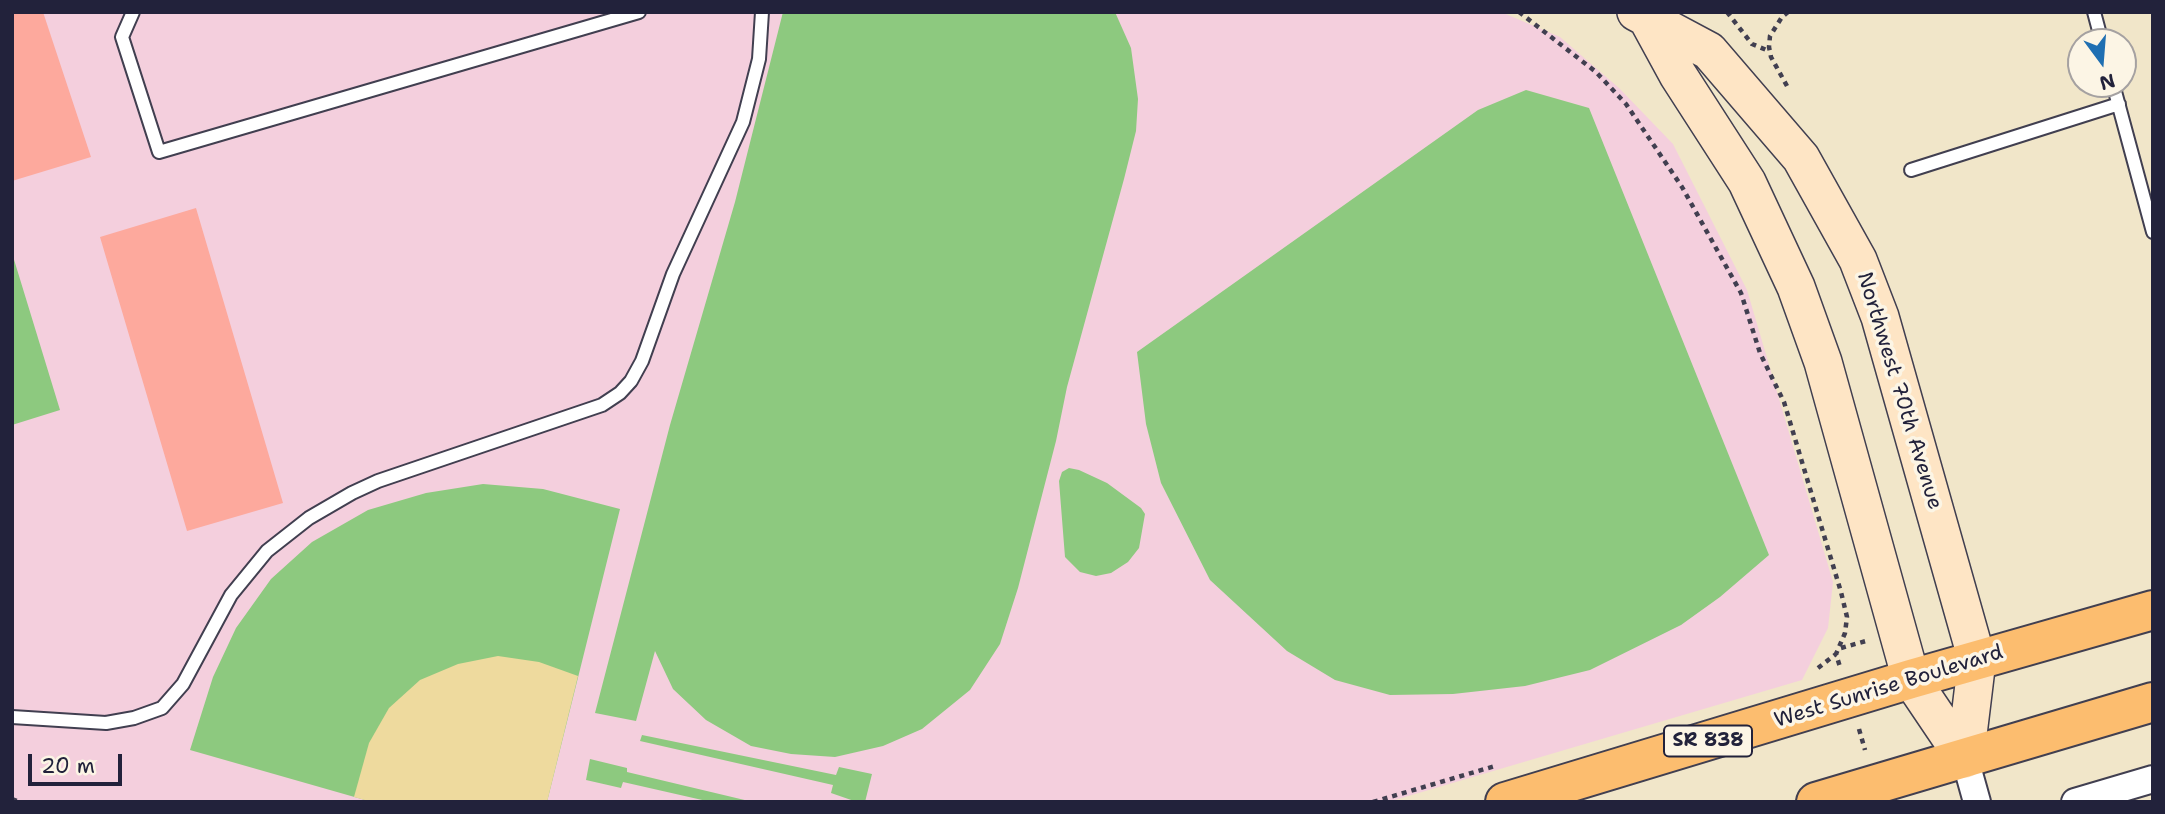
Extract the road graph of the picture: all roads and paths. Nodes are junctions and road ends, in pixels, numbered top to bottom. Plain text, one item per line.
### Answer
1 (133, 12) edge
2 (639, 12) edge
3 (762, 12) edge
4 (1519, 12) edge
5 (1727, 12) edge
6 (1653, 15) edge
7 (1770, 51) dead end
8 (2117, 98) edge
9 (2119, 104) junction
10 (1911, 170) dead end
11 (2153, 232) edge
12 (2153, 610) edge
13 (1977, 660) junction
14 (1912, 679) junction
15 (1850, 698) junction
16 (2153, 702) edge
17 (12, 718) edge
18 (1965, 759) junction
19 (2153, 779) edge
20 (1875, 785) junction
21 (12, 799) edge
22 (20, 802) edge
23 (1505, 802) edge
24 (1816, 802) edge
25 (1977, 802) edge
26 (2075, 802) edge

1 - 2 lane
3 - 17 lane
4 - 15 path
5 - 7 path
6 - 13 street, Northwest 70th Avenue
6 - 14 street, Northwest 70th Avenue
8 - 9 lane
9 - 10 lane
9 - 11 lane
12 - 13 highway, West Sunrise Boulevard / SR 838
13 - 14 highway, West Sunrise Boulevard / SR 838
13 - 18 street, Northwest 70th Avenue
14 - 15 highway, West Sunrise Boulevard / SR 838
14 - 18 street, Northwest 70th Avenue
15 - 20 path
15 - 23 highway, West Sunrise Boulevard / SR 838
16 - 18 highway
18 - 20 highway
18 - 25 street, Northwest 70th Avenue
19 - 26 street
20 - 24 highway
21 - 22 path

